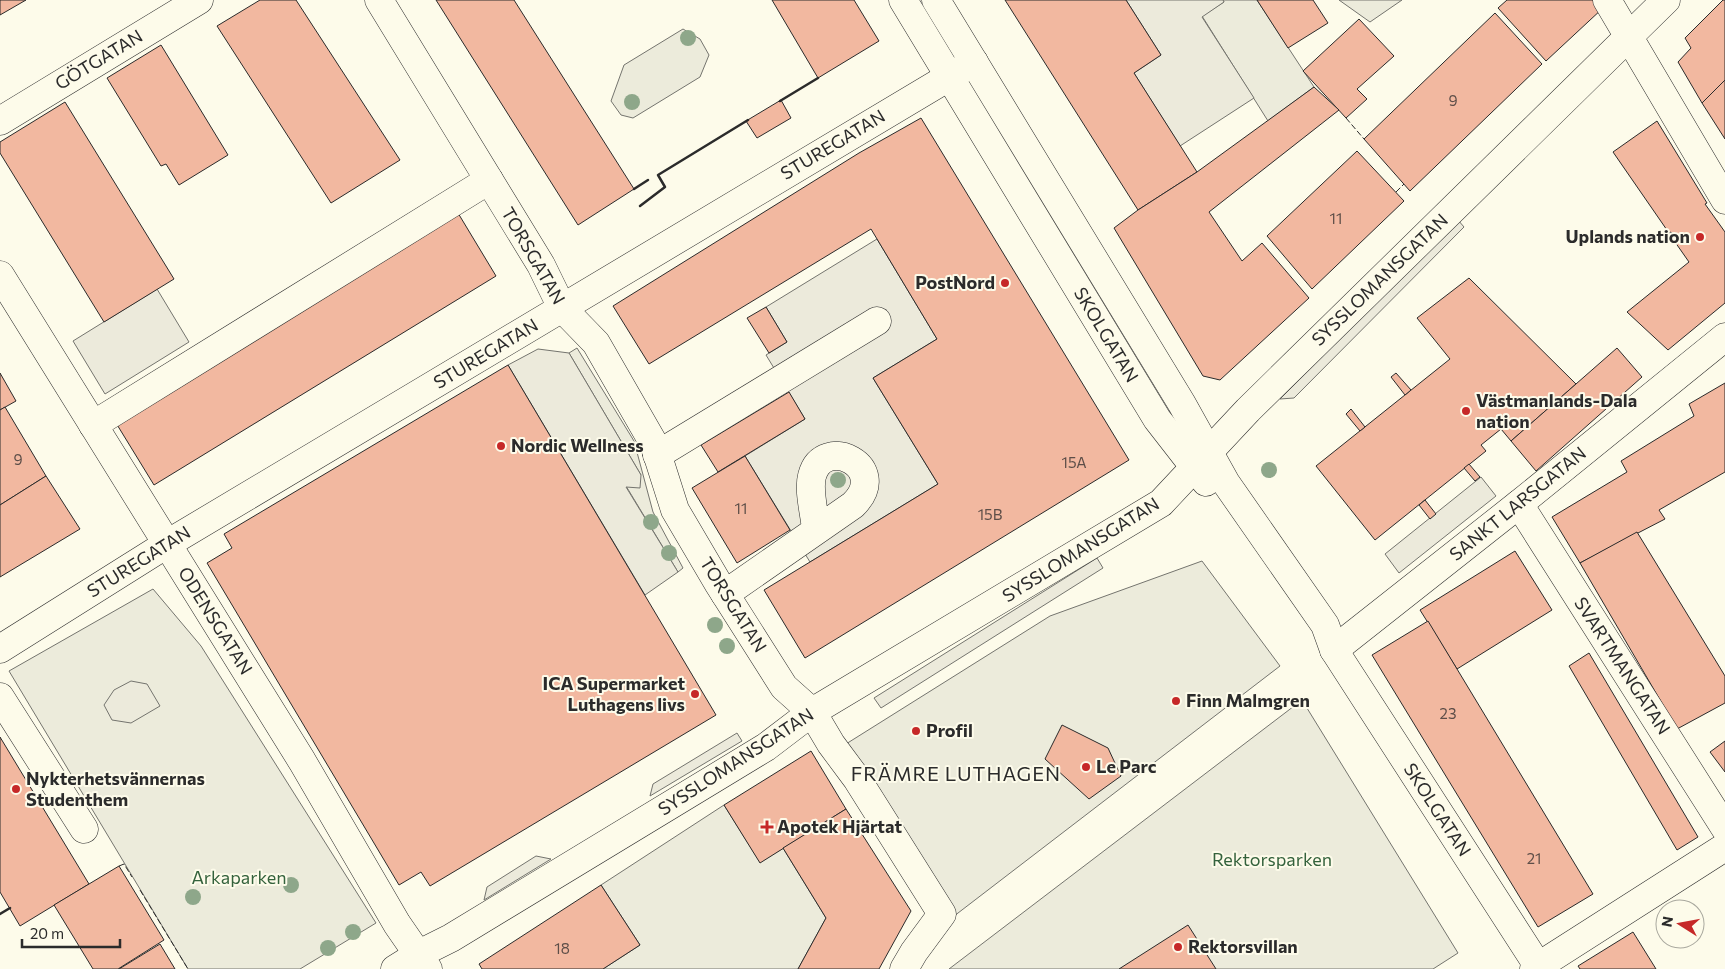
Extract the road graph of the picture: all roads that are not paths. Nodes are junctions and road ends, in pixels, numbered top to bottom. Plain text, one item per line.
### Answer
1 (199, 0) edge
2 (379, 0) edge
3 (903, 0) edge
4 (936, 0) edge
5 (1607, 0) edge
6 (1666, 0) edge
7 (1628, 37) junction
8 (974, 62) junction
9 (949, 76) junction
10 (0, 120) edge
11 (489, 180) junction
12 (1725, 200) edge
13 (0, 275) edge
14 (562, 308) junction
15 (877, 321) dead end
16 (1725, 337) edge
17 (93, 425) junction
18 (657, 455) junction
19 (1201, 460) junction
20 (1519, 504) junction
21 (816, 530) dead end
22 (167, 544) junction
23 (725, 594) junction
24 (0, 649) edge
25 (1334, 650) junction
26 (0, 697) edge
27 (812, 712) junction
28 (1725, 828) edge
29 (84, 829) dead end
30 (1725, 846) edge
31 (423, 962) edge
32 (914, 963) edge
33 (1537, 968) edge
34 (395, 969) edge

1 - 10 street, GÖTGATAN
2 - 11 street, TORSGATAN
3 - 9 street, SKOLGATAN
4 - 8 street, SKOLGATAN
5 - 7 street
6 - 7 street, SYSSLOMANSGATAN
7 - 12 street
7 - 19 street, SYSSLOMANSGATAN
8 - 9 street, STUREGATAN
8 - 19 street, SKOLGATAN
9 - 14 street, STUREGATAN
9 - 19 street, SKOLGATAN
11 - 14 street, TORSGATAN
11 - 17 street
13 - 17 street, ODENSGATAN
14 - 18 street, TORSGATAN
14 - 22 street, STUREGATAN
15 - 18 street
16 - 20 street, SANKT LARSGATAN
17 - 22 street, ODENSGATAN
18 - 23 street, TORSGATAN
19 - 25 street, SKOLGATAN
19 - 27 street, SYSSLOMANSGATAN
20 - 25 street, SANKT LARSGATAN
20 - 28 street, SVARTMANGATAN
21 - 23 street
22 - 24 street, STUREGATAN
22 - 31 street, ODENSGATAN
23 - 27 street, TORSGATAN
25 - 33 street, SKOLGATAN
26 - 29 street
27 - 31 street, SYSSLOMANSGATAN
27 - 32 street, TORSGATAN
30 - 33 street
31 - 34 street, SYSSLOMANSGATAN

